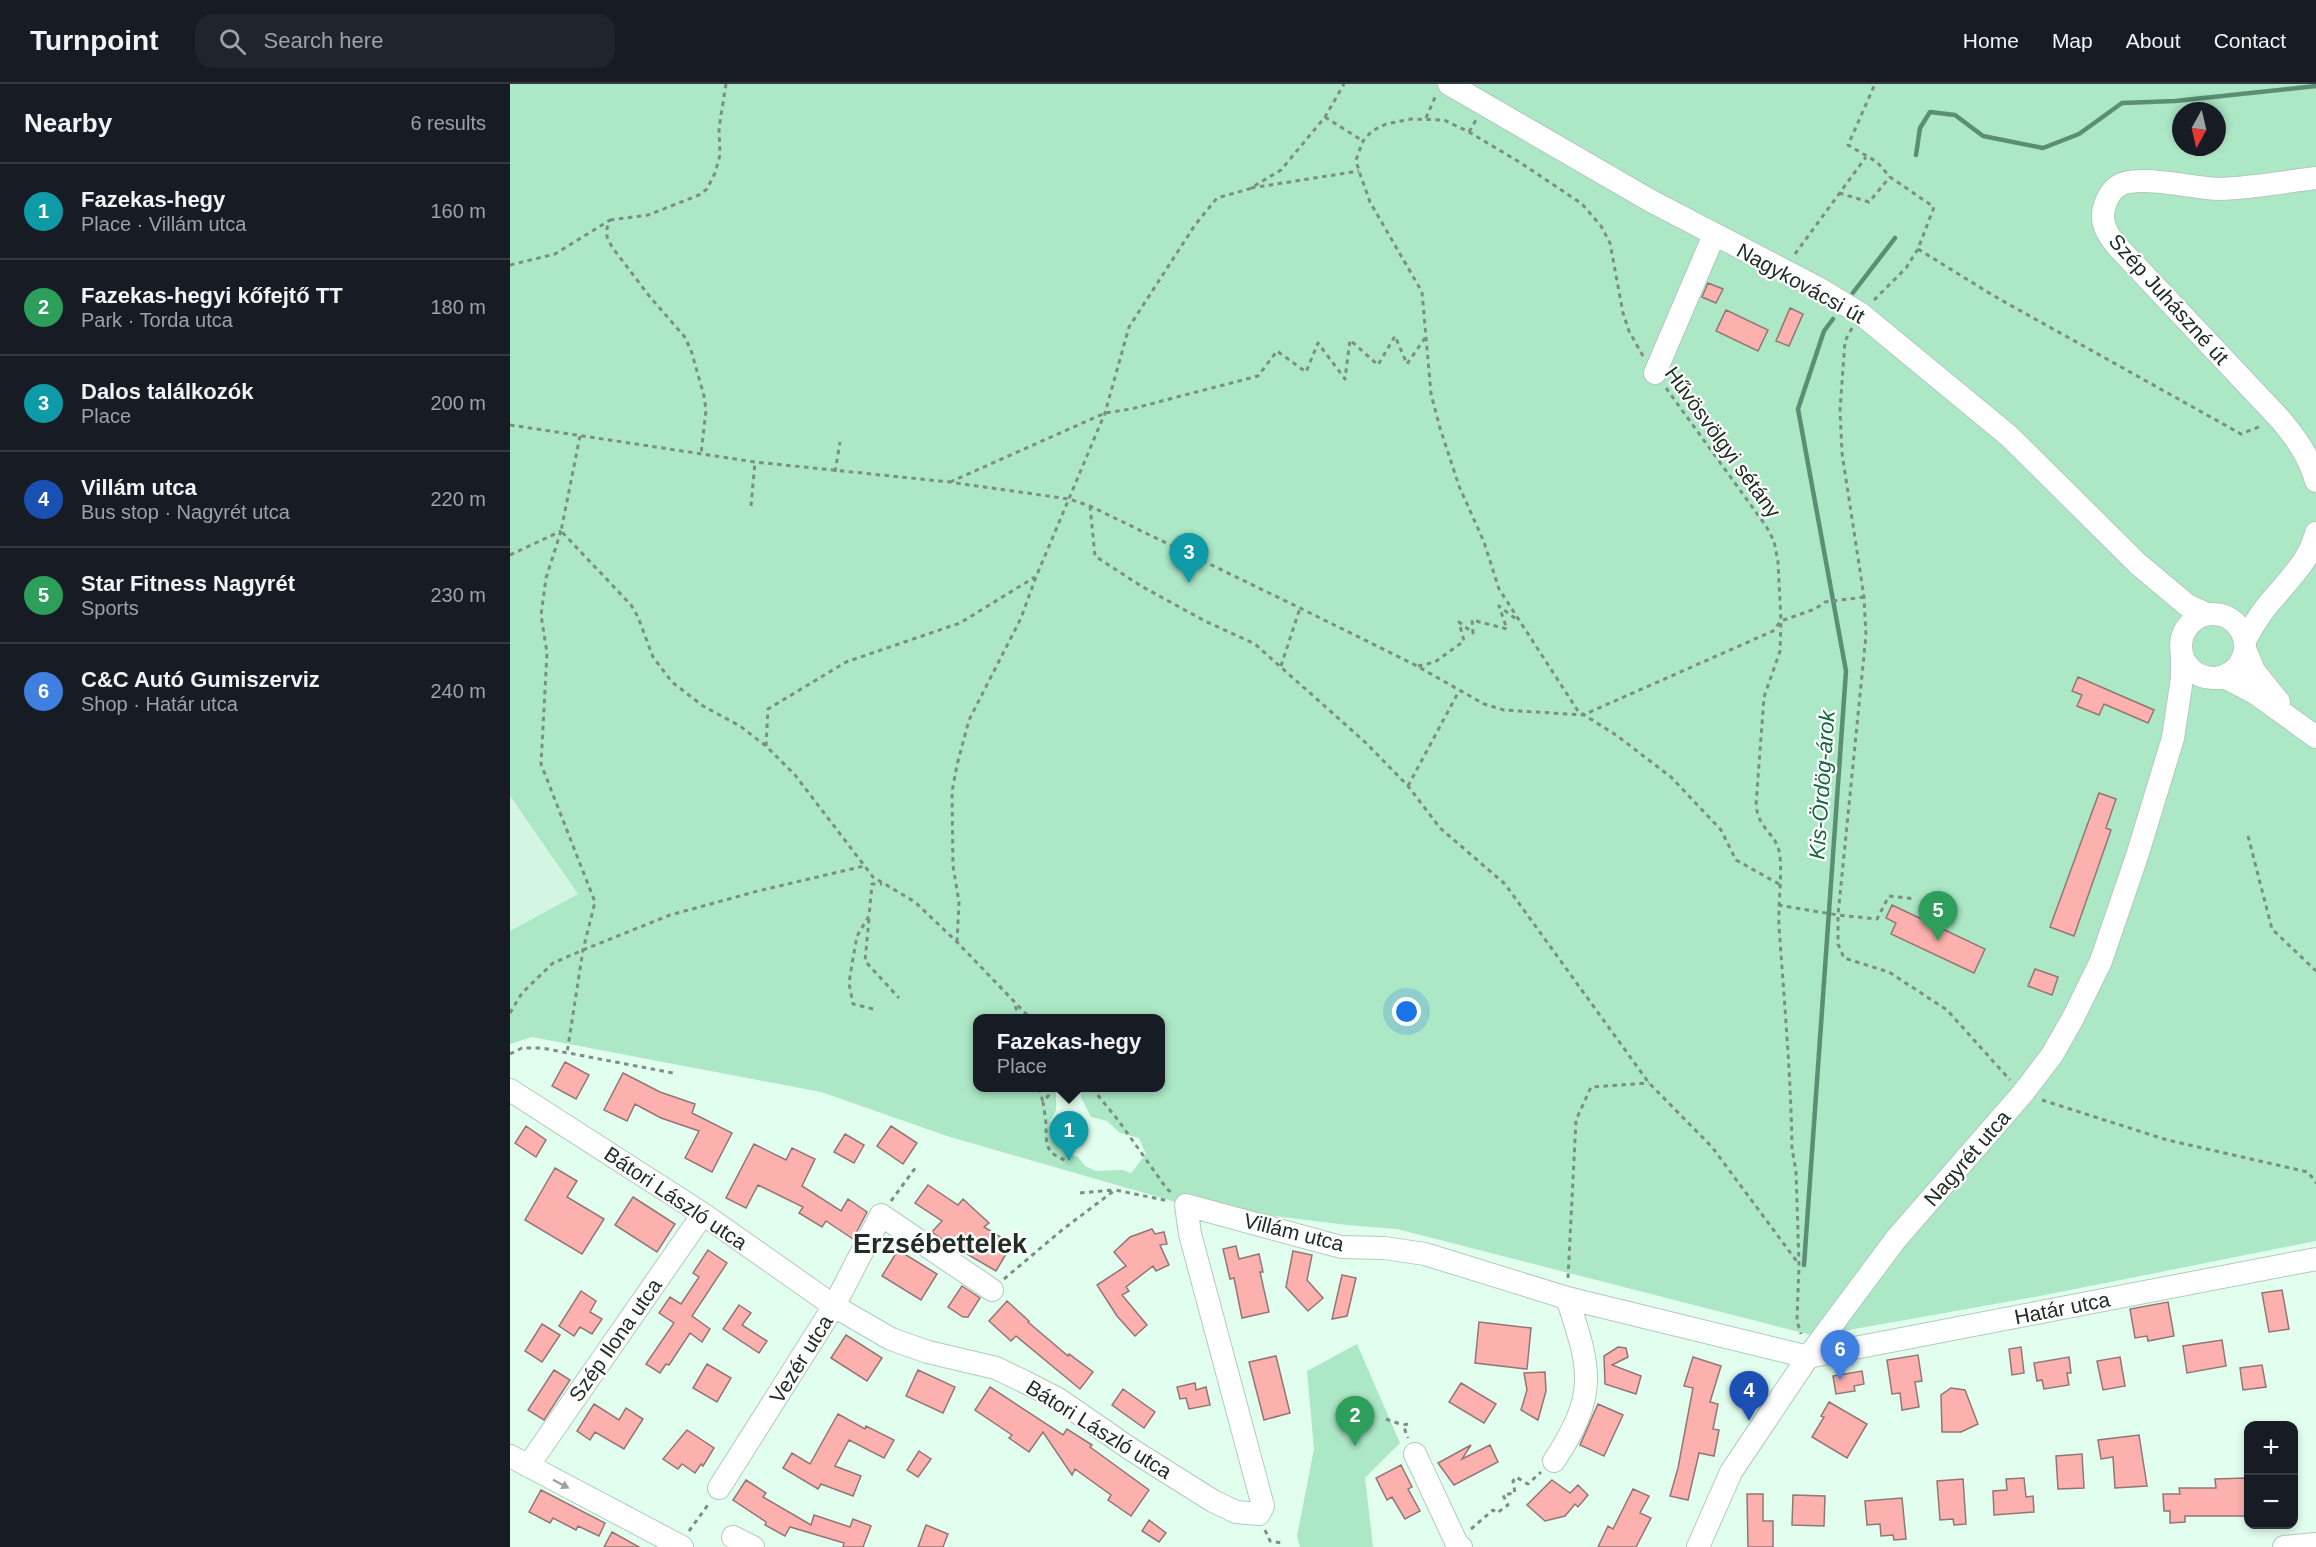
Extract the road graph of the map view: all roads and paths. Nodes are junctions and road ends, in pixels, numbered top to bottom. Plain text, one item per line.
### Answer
1 (726, 84) edge
2 (1344, 84) edge
3 (1875, 84) edge
4 (1443, 88) edge
5 (1324, 117) junction
6 (1426, 118) junction
7 (1363, 141) junction
8 (1866, 157) junction
9 (1359, 171) junction
10 (1890, 177) junction
11 (2316, 178) edge
12 (1249, 189) junction
13 (1839, 193) junction
14 (610, 220) junction
15 (1714, 235) junction
16 (1918, 249) junction
17 (510, 265) edge
18 (1784, 271) junction
19 (1857, 320) junction
20 (1426, 337) junction
21 (1655, 373) junction
22 (1106, 412) junction
23 (2280, 419) junction
24 (510, 425) edge
25 (580, 436) junction
26 (840, 442) dead end
27 (701, 454) junction
28 (755, 462) junction
29 (835, 471) junction
30 (2316, 481) edge
31 (949, 482) junction
32 (1069, 499) junction
33 (750, 506) dead end
34 (1090, 506) junction
35 (561, 531) junction
36 (2316, 533) edge
37 (510, 555) edge
38 (2138, 564) junction
39 (1035, 577) junction
40 (2278, 592) junction
41 (1864, 597) junction
42 (1300, 608) junction
43 (2217, 615) junction
44 (1518, 620) junction
45 (1781, 621) junction
46 (2182, 645) junction
47 (2245, 645) junction
48 (1281, 666) junction
49 (1417, 666) junction
50 (2219, 677) junction
51 (1459, 691) junction
52 (1583, 714) junction
53 (2291, 717) junction
54 (2316, 737) edge
55 (2173, 738) junction
56 (766, 746) junction
57 (1408, 786) junction
58 (2248, 836) dead end
59 (864, 867) junction
60 (884, 883) junction
61 (1779, 884) junction
62 (1916, 900) dead end
63 (1778, 905) junction
64 (1838, 915) junction
65 (869, 916) junction
66 (957, 942) junction
67 (583, 951) junction
68 (2316, 971) edge
69 (899, 998) dead end
70 (1014, 1003) junction
71 (873, 1009) dead end
72 (510, 1013) edge
73 (1018, 1014) edge
74 (1026, 1014) edge
75 (567, 1053) junction
76 (510, 1054) edge
77 (673, 1073) dead end
78 (1650, 1083) junction
79 (510, 1090) edge
80 (1040, 1092) edge
81 (1052, 1092) edge
82 (1095, 1092) edge
83 (2023, 1094) junction
84 (1043, 1102) junction
85 (1067, 1161) dead end
86 (916, 1167) dead end
87 (2316, 1183) edge
88 (1115, 1190) junction
89 (1080, 1193) dead end
90 (1186, 1204) junction
91 (703, 1214) junction
92 (881, 1215) junction
93 (2316, 1259) edge
94 (1799, 1264) junction
95 (1014, 1271) dead end
96 (992, 1290) dead end
97 (1567, 1298) junction
98 (834, 1306) junction
99 (1808, 1357) junction
100 (1386, 1419) dead end
101 (1403, 1425) dead end
102 (1415, 1454) dead end
103 (519, 1461) edge
104 (1554, 1461) joint
105 (719, 1488) joint
106 (1480, 1519) dead end
107 (1264, 1528) dead end
108 (1282, 1543) dead end
109 (2316, 1544) edge
110 (1274, 1545) edge
111 (679, 1546) edge
112 (1461, 1547) edge
113 (1698, 1547) edge
114 (2284, 1547) edge

1 - 14 path
2 - 5 path
3 - 8 path
4 - 6 path
4 - 15 street, Nagykovácsi út
5 - 7 path
5 - 12 path
6 - 7 path
6 - 21 path, Hűvösvölgyi sétány
7 - 9 path
8 - 10 path
8 - 13 path
9 - 12 path
9 - 20 path
10 - 13 path
10 - 16 path
11 - 23 street, Szép Juhászné út
12 - 22 path
13 - 18 path
14 - 17 path
14 - 27 path
15 - 18 street, Nagykovácsi út
15 - 21 street
16 - 19 path
16 - 23 path
18 - 19 street, Nagykovácsi út
19 - 38 street, Nagykovácsi út
19 - 41 path
20 - 22 path
20 - 44 path
21 - 45 path, Hűvösvölgyi sétány
22 - 31 path
22 - 32 path
23 - 30 street, Szép Juhászné út
24 - 25 path
25 - 27 path
25 - 35 path
26 - 29 path
27 - 28 path
28 - 29 path
28 - 33 path
29 - 31 path
31 - 32 path
32 - 34 path
32 - 39 path
34 - 42 path
34 - 48 path
35 - 37 path
35 - 56 path
35 - 67 path
36 - 40 street
38 - 43 street, Nagykovácsi út
38 - 46 street, Nagykovácsi út
39 - 56 path
39 - 66 path
40 - 43 street
40 - 47 street
41 - 45 path
41 - 64 path
42 - 48 path
42 - 49 path
43 - 46 street
43 - 47 street
44 - 49 path
44 - 52 path
45 - 52 path
45 - 61 path, Hűvösvölgyi sétány
46 - 50 street
46 - 55 street, Nagyrét utca
47 - 50 street
47 - 53 street
48 - 57 path
49 - 51 path
50 - 53 street
50 - 55 street, Nagyrét utca
51 - 52 path
51 - 57 path
52 - 61 path
53 - 54 street
55 - 83 street, Nagyrét utca
56 - 59 path
57 - 78 path
58 - 68 path
59 - 60 path
59 - 67 path
60 - 65 path
60 - 66 path
61 - 63 path, Hűvösvölgyi sétány
62 - 64 path
63 - 64 path
63 - 94 path, Hűvösvölgyi sétány
64 - 83 path
65 - 69 path
65 - 71 path
66 - 70 path
67 - 72 path
67 - 75 path
70 - 73 path
70 - 74 path
75 - 76 path
75 - 77 path
78 - 94 path
78 - 97 path
79 - 91 street, Bátori László utca
80 - 84 path
81 - 84 path
82 - 90 path
83 - 87 path
83 - 99 street, Nagyrét utca
84 - 85 path
86 - 92 path
88 - 89 path
88 - 90 path
88 - 95 path
90 - 97 street, Villám utca
90 - 98 street, Bátori László utca
91 - 98 street, Bátori László utca
91 - 103 street, Szép Ilona utca
92 - 96 street
92 - 98 street, Vezér utca
93 - 99 street, Határ utca
94 - 99 path, Hűvösvölgyi sétány
97 - 99 street, Villám utca
97 - 104 street
98 - 105 street, Vezér utca
99 - 113 street, Nagyrét utca
100 - 101 path
102 - 112 street
103 -> 111 street
104 - 106 path
105 - 111 path
107 - 110 path
108 - 110 path
109 - 114 street

